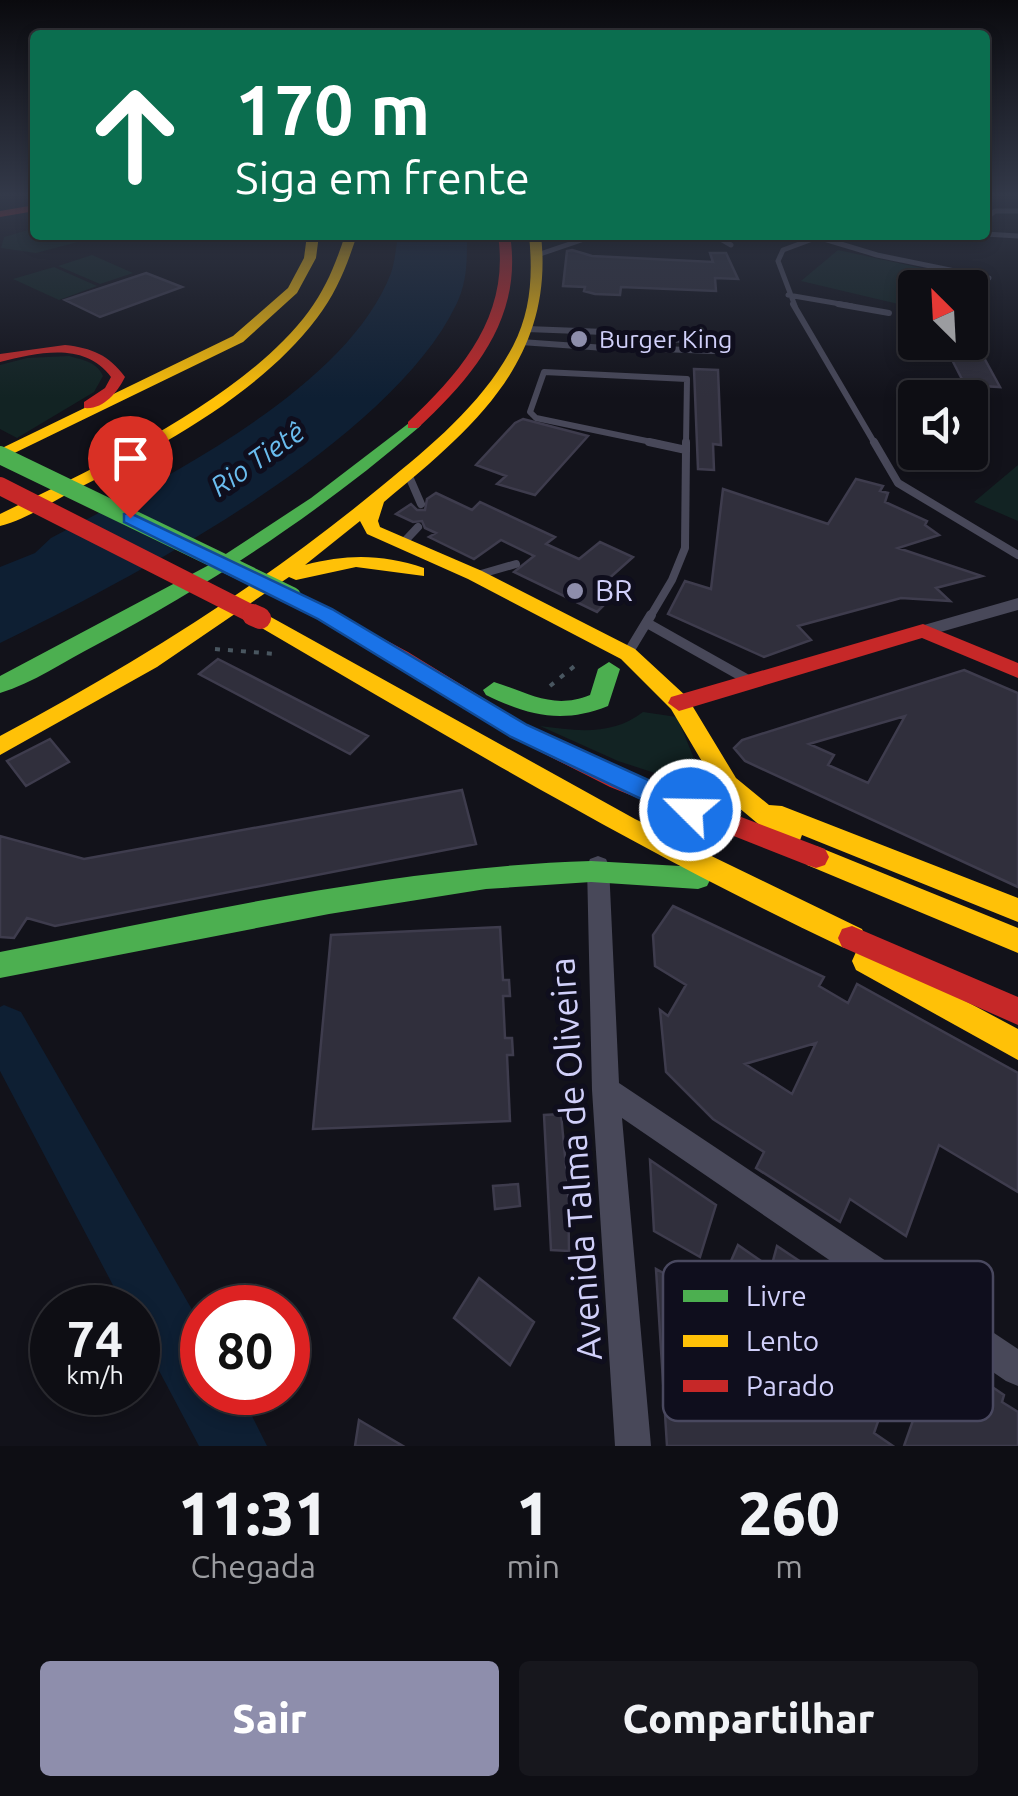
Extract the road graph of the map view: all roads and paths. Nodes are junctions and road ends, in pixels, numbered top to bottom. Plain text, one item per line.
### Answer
1 (308, 262) edge
2 (344, 262) edge
3 (508, 262) edge
4 (538, 262) edge
5 (780, 262) edge
6 (913, 262) edge
7 (989, 278) dead end
8 (293, 290) junction
9 (788, 295) junction
10 (889, 313) dead end
11 (610, 334) junction
12 (522, 335) junction
13 (610, 347) junction
14 (0, 358) edge
15 (187, 388) dead end
16 (474, 414) junction
17 (37, 437) junction
18 (688, 454) junction
19 (0, 455) edge
20 (69, 458) dead end
21 (408, 474) junction
22 (0, 488) edge
23 (376, 500) junction
24 (421, 504) dead end
25 (2, 520) edge
26 (418, 527) dead end
27 (401, 545) junction
28 (1018, 555) edge
29 (516, 564) dead end
30 (475, 575) junction
31 (202, 579) junction
32 (284, 589) junction
33 (1018, 604) edge
34 (646, 622) junction
35 (923, 631) junction
36 (182, 646) junction
37 (628, 654) junction
38 (401, 657) junction
39 (330, 658) junction
40 (609, 670) junction
41 (1018, 671) edge
42 (751, 682) junction
43 (0, 684) edge
44 (679, 703) junction
45 (0, 746) edge
46 (750, 804) junction
47 (799, 851) junction
48 (598, 866) junction
49 (733, 884) junction
50 (890, 885) junction
51 (786, 908) junction
52 (1018, 910) edge
53 (1018, 941) edge
54 (0, 965) edge
55 (1018, 1012) edge
56 (1018, 1044) edge
57 (606, 1090) junction
58 (859, 1261) edge
59 (993, 1352) edge
60 (1018, 1369) edge
61 (633, 1446) edge

1 - 8 main road
2 - 25 main road
3 - 31 main road
4 - 12 main road
5 - 9 lane
6 - 7 lane
8 - 15 main road
8 - 17 main road
9 - 10 lane
9 - 28 lane
11 - 12 lane
11 - 13 lane
11 - 13 lane
12 - 13 lane
12 - 16 main road
14 - 17 main road
16 - 21 main road
16 - 31 main road
17 - 19 main road
18 - 18 lane
18 - 34 lane
19 - 32 main road, bridge
20 - 22 main road
21 - 23 main road
21 - 24 lane
22 - 39 main road, bridge
23 - 27 main road
23 - 32 main road
26 - 27 lane
27 - 30 main road
29 - 30 lane
30 - 37 main road
31 - 43 main road
32 - 36 main road
32 - 38 main road
32 - 40 main road
33 - 35 street
34 - 37 lane
34 - 42 lane
35 - 41 main road
35 - 42 main road
36 - 39 path
36 - 45 main road
37 - 44 main road
38 - 40 main road
38 - 47 main road
39 - 49 main road
40 - 44 main road
42 - 44 main road
44 - 46 main road
46 - 47 main road
46 - 52 main road
47 - 50 main road
48 - 49 main road
48 - 54 main road
48 - 57 street, Avenida Talma de Oliveira
49 - 51 main road
50 - 52 main road
50 - 53 main road
51 - 55 main road
51 - 56 main road
57 - 58 street
57 - 61 street, Avenida Talma de Oliveira
59 - 60 street

